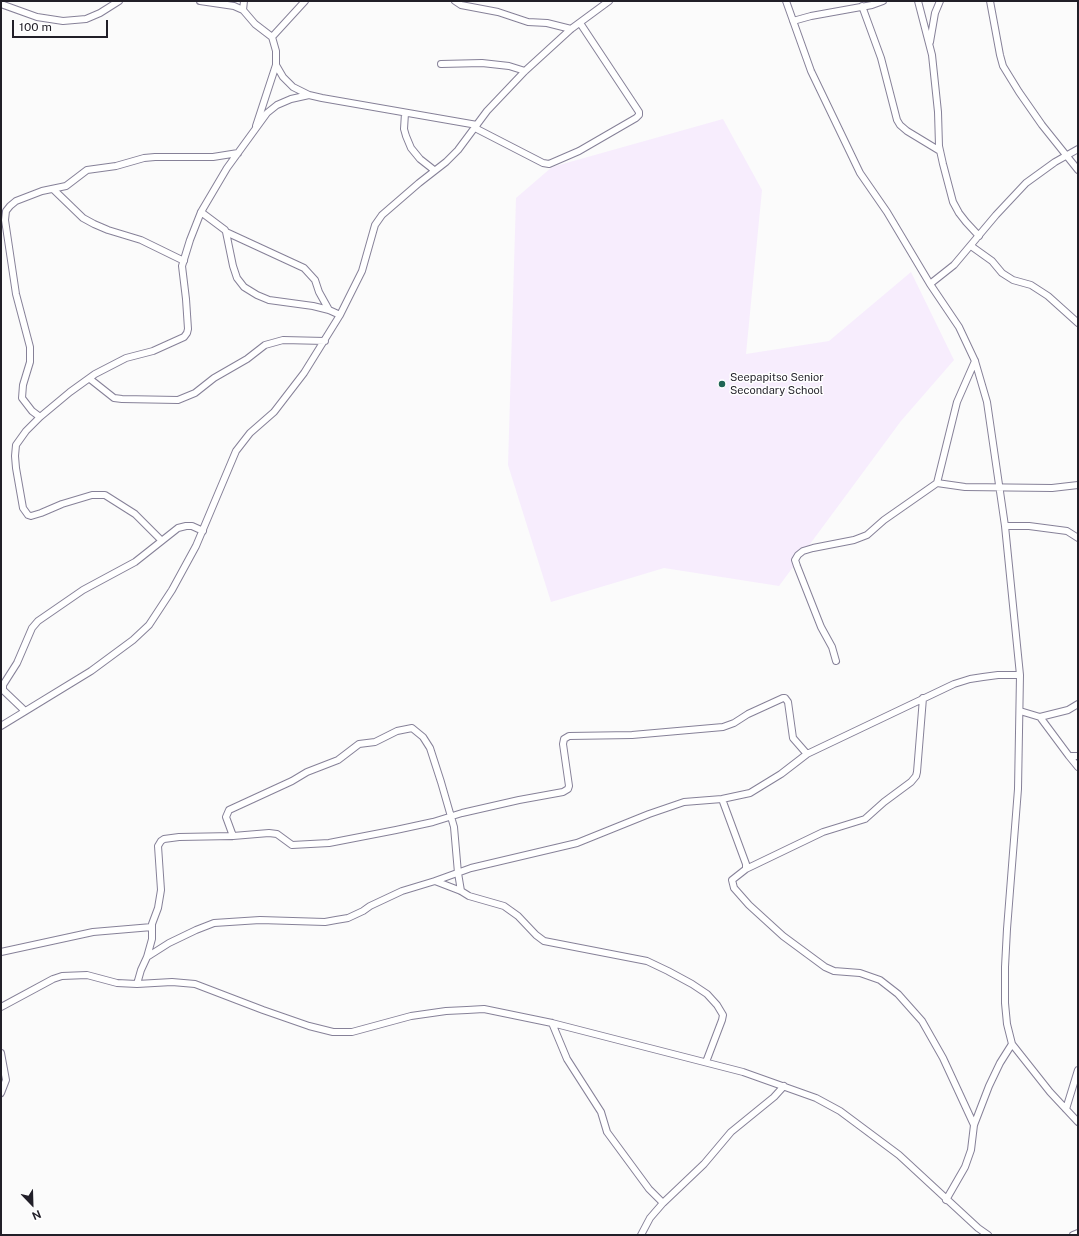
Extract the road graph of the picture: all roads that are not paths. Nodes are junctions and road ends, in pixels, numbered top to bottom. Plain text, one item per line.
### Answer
1 (119, 1) edge
2 (200, 1) edge
3 (244, 1) edge
4 (305, 1) edge
5 (455, 1) edge
6 (610, 1) edge
7 (786, 1) edge
8 (883, 1) edge
9 (918, 1) edge
10 (940, 1) edge
11 (990, 1) edge
12 (1, 4) edge
13 (862, 6) junction
14 (243, 10) junction
15 (793, 21) junction
16 (580, 23) junction
17 (571, 29) junction
18 (272, 37) junction
19 (929, 45) junction
20 (441, 64) dead end
21 (276, 65) junction
22 (525, 71) junction
23 (309, 95) junction
24 (405, 112) junction
25 (476, 127) junction
26 (254, 130) junction
27 (1078, 149) edge
28 (940, 151) junction
29 (238, 153) junction
30 (1066, 156) junction
31 (434, 170) junction
32 (1078, 170) edge
33 (53, 189) junction
34 (201, 212) junction
35 (226, 232) junction
36 (979, 236) junction
37 (971, 246) junction
38 (184, 261) junction
39 (930, 284) junction
40 (329, 310) junction
41 (340, 314) junction
42 (1078, 323) edge
43 (324, 341) junction
44 (975, 361) junction
45 (90, 379) junction
46 (40, 417) junction
47 (937, 483) junction
48 (1078, 485) edge
49 (1000, 487) junction
50 (1005, 526) junction
51 (202, 531) junction
52 (1078, 538) edge
53 (161, 540) junction
54 (836, 661) dead end
55 (1020, 675) junction
56 (923, 698) junction
57 (1078, 704) edge
58 (25, 711) junction
59 (1020, 711) junction
60 (1040, 718) junction
61 (1, 726) edge
62 (807, 754) junction
63 (1069, 756) junction
64 (1078, 756) edge
65 (1078, 767) edge
66 (722, 799) junction
67 (450, 816) junction
68 (233, 836) junction
69 (746, 869) junction
70 (458, 873) junction
71 (435, 881) junction
72 (461, 891) junction
73 (152, 927) junction
74 (1, 952) edge
75 (147, 957) junction
76 (137, 984) junction
77 (1, 1007) edge
78 (552, 1023) junction
79 (1012, 1044) junction
80 (1, 1053) edge
81 (706, 1062) junction
82 (1078, 1070) edge
83 (784, 1086) junction
84 (1, 1093) edge
85 (1066, 1109) junction
86 (1078, 1122) edge
87 (974, 1126) junction
88 (946, 1200) junction
89 (663, 1203) junction
90 (1078, 1233) edge
91 (641, 1235) edge
92 (988, 1235) edge
93 (1073, 1235) edge

1 - 12 street
2 - 14 street
3 - 14 street
4 - 18 street
5 - 17 street
6 - 16 street
7 - 15 street
8 - 13 street
9 - 19 street
10 - 19 street
11 - 30 street
13 - 15 street
13 - 28 street
14 - 18 street
15 - 39 street
16 - 17 street
16 - 25 street
17 - 22 street
18 - 21 street
19 - 28 street
20 - 22 street
21 - 23 street
21 - 26 street
22 - 25 street
23 - 24 street
23 - 26 street
24 - 25 street
24 - 31 street
25 - 31 street
26 - 29 street
27 - 30 street
28 - 36 street
29 - 33 street
29 - 34 street
30 - 32 street
30 - 36 street
31 - 41 street
33 - 38 street
33 - 46 street
34 - 35 street
34 - 38 street
35 - 40 street
35 - 40 street
36 - 37 street
37 - 39 street
37 - 42 street
38 - 45 street
39 - 44 street
40 - 41 street
41 - 43 street
43 - 45 street
43 - 51 street
44 - 47 street
44 - 49 street
45 - 46 street
46 - 53 street
47 - 49 street
47 - 54 street
48 - 49 street
49 - 50 street
50 - 52 street
50 - 55 street
51 - 53 street
51 - 58 street
53 - 58 street
55 - 56 street
55 - 59 street
56 - 62 street
56 - 69 street
57 - 60 street
58 - 61 street
59 - 60 street
59 - 79 street
60 - 63 street
62 - 66 street
62 - 67 street
63 - 64 street
63 - 65 street
66 - 69 street
66 - 70 street
67 - 68 street
67 - 68 street
67 - 70 street
68 - 73 street
69 - 87 street
70 - 71 street
70 - 72 street
71 - 72 street
71 - 75 street
72 - 81 street
73 - 74 street
73 - 75 street
75 - 76 street
76 - 77 street
76 - 78 street
78 - 81 street
78 - 89 street
79 - 85 street
79 - 87 street
80 - 84 street
81 - 83 street
82 - 85 street
83 - 88 street
83 - 89 street
85 - 86 street
87 - 88 street
88 - 92 street
89 - 91 street
90 - 93 street

